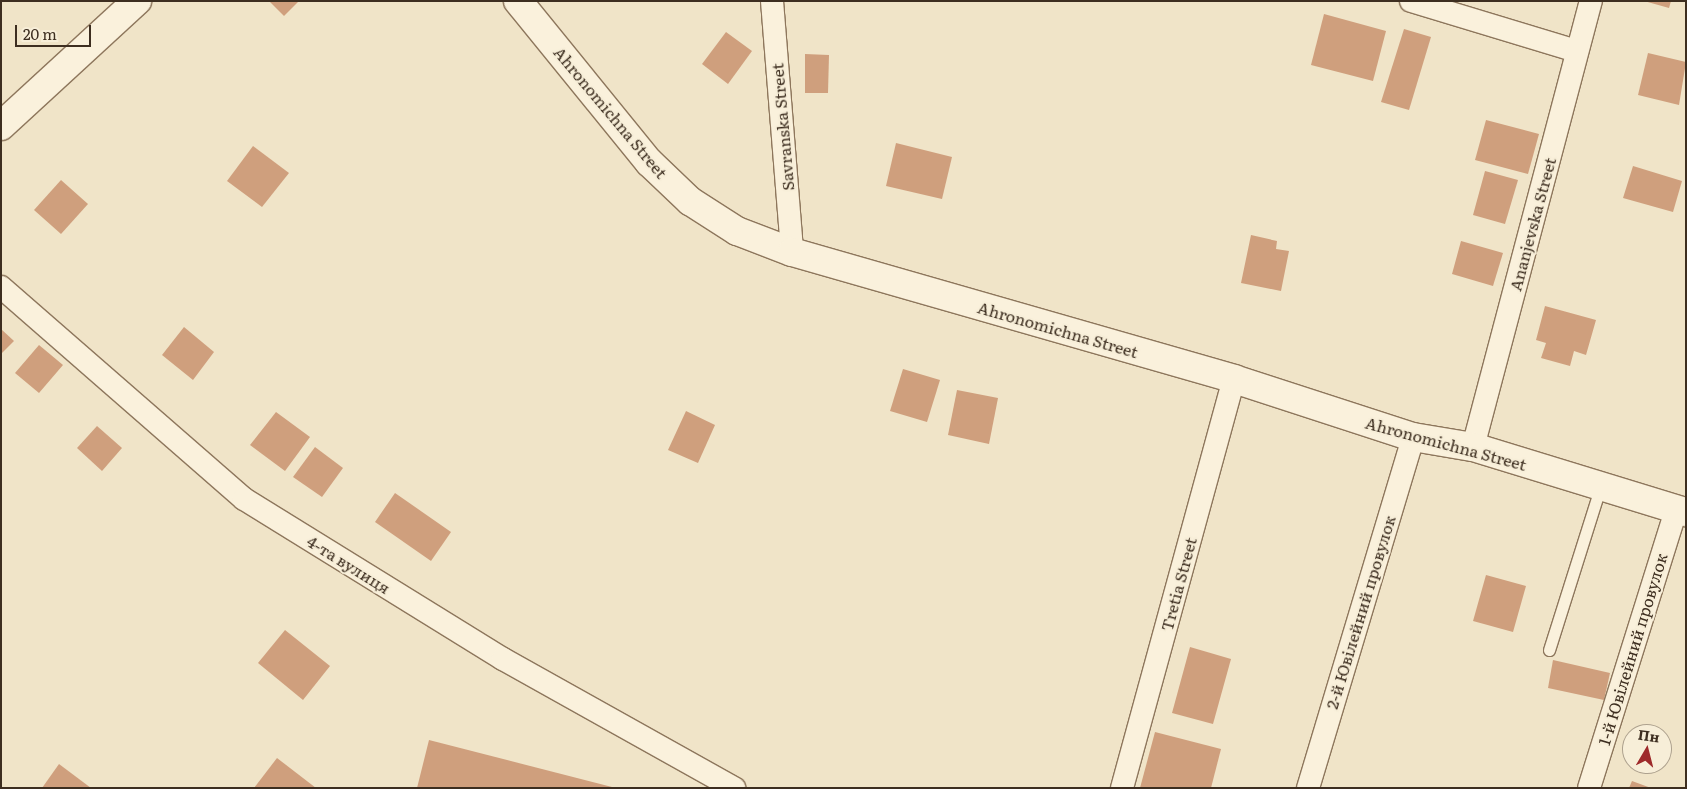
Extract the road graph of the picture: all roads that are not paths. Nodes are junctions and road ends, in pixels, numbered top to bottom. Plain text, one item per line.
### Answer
1 (137, 1) edge
2 (518, 1) edge
3 (772, 1) edge
4 (1411, 1) edge
5 (1590, 1) edge
6 (1577, 51) junction
7 (1, 126) edge
8 (792, 252) junction
9 (1, 287) edge
10 (1234, 380) junction
11 (1413, 437) junction
12 (1474, 447) junction
13 (1600, 488) junction
14 (1681, 511) edge
15 (1549, 650) dead end
16 (734, 788) edge
17 (1122, 788) edge
18 (1308, 788) edge
19 (1589, 788) edge

1 - 7 street
2 - 8 street, Ahronomichna Street
3 - 8 street, Savranska Street
4 - 6 street
5 - 6 street, Ananjevska Street
6 - 12 street, Ananjevska Street
8 - 10 street, Ahronomichna Street
9 - 16 street, 4-та вулиця
10 - 11 street, Ahronomichna Street
10 - 17 street, Tretia Street
11 - 12 street, Ahronomichna Street
11 - 18 street, 2-й Ювілейний провулок
12 - 13 street, Ahronomichna Street
13 - 14 street, Ahronomichna Street
13 - 15 lane
14 - 19 street, 1-й Ювілейний провулок

